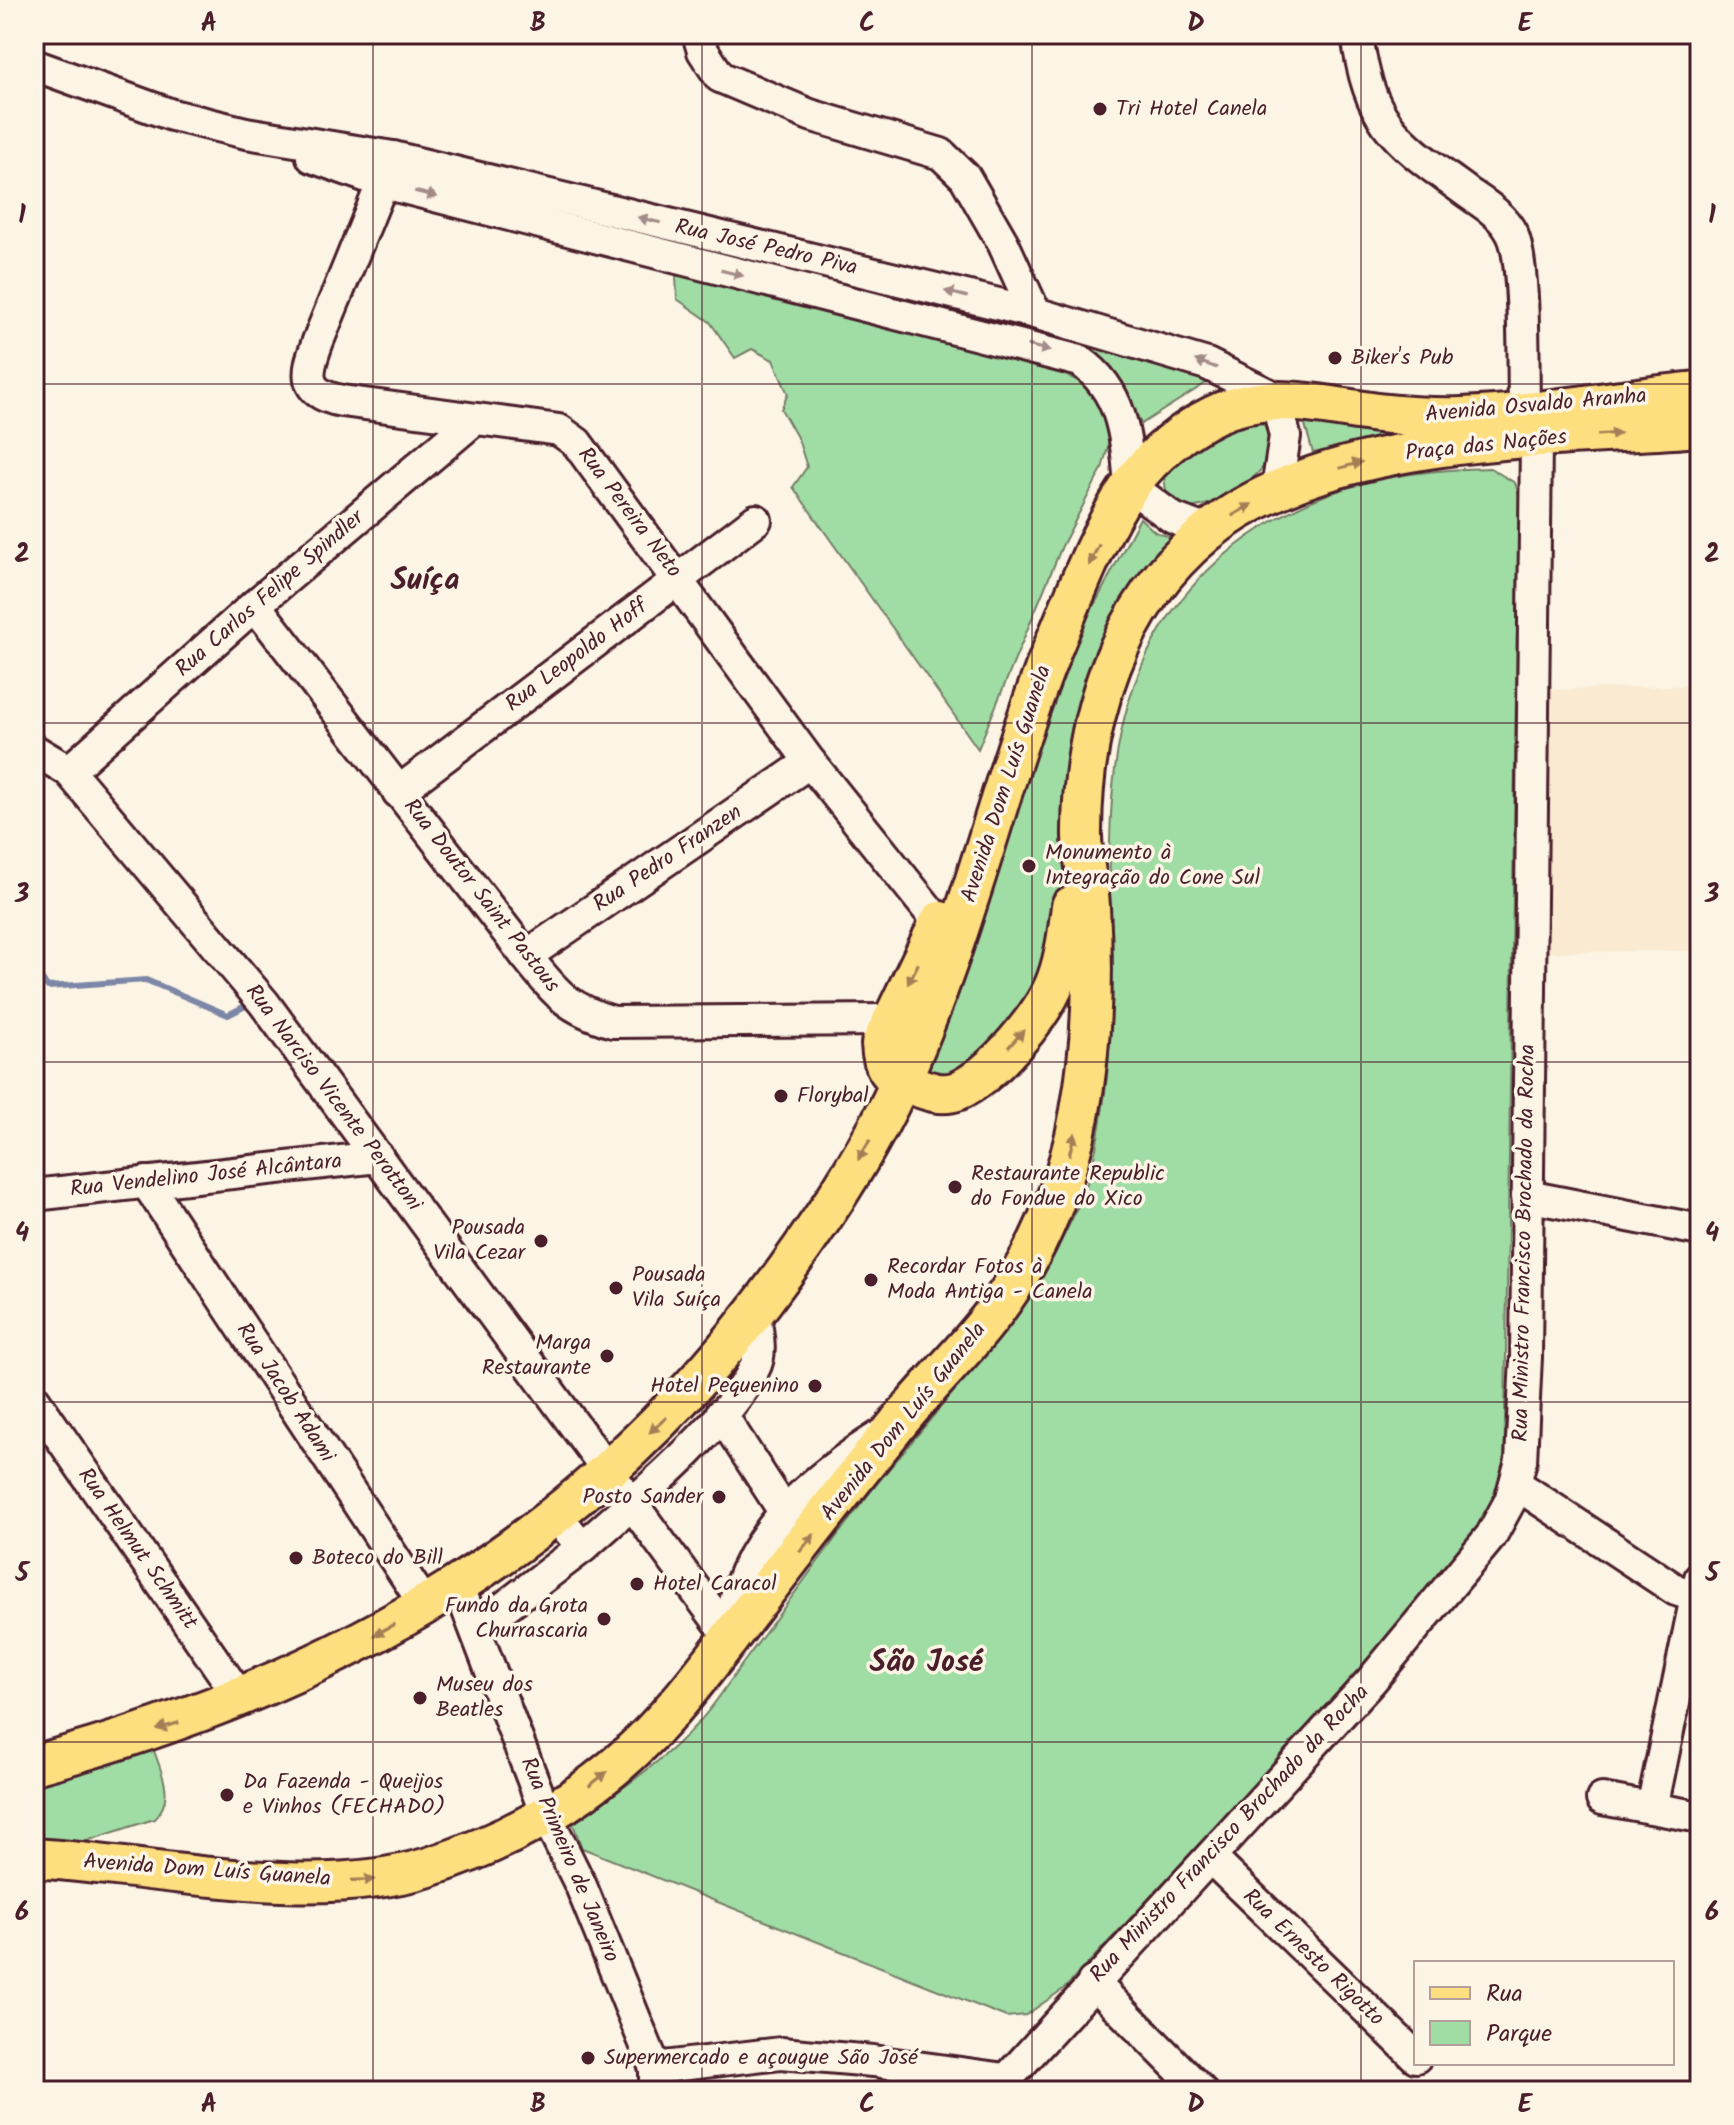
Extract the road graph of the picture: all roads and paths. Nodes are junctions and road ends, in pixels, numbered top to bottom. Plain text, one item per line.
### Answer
1 (698, 34) edge
2 (1357, 34) edge
3 (39, 75) edge
4 (388, 170) junction
5 (1035, 313) junction
6 (1700, 391) edge
7 (1276, 398) junction
8 (475, 419) junction
9 (1530, 426) junction
10 (1700, 427) edge
11 (1130, 486) junction
12 (1277, 489) junction
13 (756, 520) dead end
14 (1207, 531) junction
15 (679, 578) junction
16 (255, 605) junction
17 (34, 751) edge
18 (810, 762) junction
19 (69, 771) junction
20 (398, 792) junction
21 (988, 831) junction
22 (1081, 835) junction
23 (939, 923) junction
24 (526, 956) junction
25 (889, 1020) junction
26 (901, 1082) junction
27 (378, 1157) junction
28 (146, 1182) junction
29 (34, 1195) edge
30 (1527, 1196) junction
31 (1700, 1230) edge
32 (755, 1314) junction
33 (34, 1399) edge
34 (721, 1414) junction
35 (895, 1427) junction
36 (609, 1467) junction
37 (1516, 1484) junction
38 (634, 1502) junction
39 (785, 1513) junction
40 (555, 1515) junction
41 (583, 1547) junction
42 (458, 1585) junction
43 (1699, 1591) edge
44 (425, 1605) junction
45 (477, 1628) junction
46 (730, 1637) junction
47 (241, 1699) junction
48 (1687, 1706) edge
49 (34, 1765) edge
50 (1602, 1799) dead end
51 (1652, 1808) junction
52 (547, 1817) junction
53 (1700, 1817) edge
54 (34, 1858) edge
55 (1211, 1858) junction
56 (1093, 1982) junction
57 (1414, 2055) edge
58 (655, 2080) edge
59 (1000, 2085) edge
60 (1201, 2091) edge

1 - 5 street
2 - 9 street, Rua Ministro Francisco Brochado da Rocha
3 - 4 street, Rua José Pedro Piva
5 -> 4 street, Rua José Pedro Piva
4 - 8 street, Rua Pereira Neto
4 -> 11 street, Rua José Pedro Piva
7 -> 5 street, Rua José Pedro Piva
6 - 9 main road, Avenida Osvaldo Aranha
7 - 9 main road, Avenida Osvaldo Aranha
7 - 11 main road, Avenida Dom Luís Guanela
7 - 12 street
8 - 15 street, Rua Pereira Neto
8 - 16 street, Rua Carlos Felipe Spindler
9 -> 10 main road, Praça das Nações
12 -> 9 main road, Praça das Nações
9 - 30 street, Rua Ministro Francisco Brochado da Rocha
11 - 14 street
11 -> 21 main road, Avenida Dom Luís Guanela
14 -> 12 main road, Avenida Dom Luís Guanela
13 - 15 street, Rua Leopoldo Hoff
14 - 22 main road, Avenida Dom Luís Guanela
15 - 18 street, Rua Pereira Neto
15 - 20 street, Rua Leopoldo Hoff
16 - 19 street, Rua Carlos Felipe Spindler
16 - 20 street, Rua Doutor Saint Pastous
17 - 19 street, Rua Narciso Vicente Perottoni
18 - 23 street, Rua Pereira Neto
18 - 24 street, Rua Pedro Franzen
19 - 27 street, Rua Narciso Vicente Perottoni
20 - 24 street, Rua Doutor Saint Pastous
21 - 23 main road
21 - 26 main road, Avenida Dom Luís Guanela
26 -> 22 main road
35 -> 22 main road, Avenida Dom Luís Guanela
23 -> 25 main road
24 - 25 street, Rua Doutor Saint Pastous
25 - 26 main road
26 -> 32 main road, Avenida Dom Luís Guanela
27 - 28 street, Rua Vendelino José Alcântara
27 - 36 street, Rua Narciso Vicente Perottoni
28 - 29 street, Rua Vendelino José Alcântara
28 - 44 street, Rua Jacob Adami
30 - 31 street
30 - 37 street, Rua Ministro Francisco Brochado da Rocha
32 - 34 street
32 -> 36 main road, Avenida Dom Luís Guanela
33 - 47 street, Rua Helmut Schmitt
34 - 38 street
34 - 39 street
35 - 39 street
46 -> 35 main road, Avenida Dom Luís Guanela
36 - 38 street, Rua Narciso Vicente Perottoni
36 - 40 main road, Avenida Dom Luís Guanela
37 - 43 street
37 - 55 street, Rua Ministro Francisco Brochado da Rocha
38 - 41 street
38 - 46 street, Rua Narciso Vicente Perottoni
39 - 46 street
40 - 41 street
40 - 42 main road, Avenida Dom Luís Guanela
41 - 45 street
42 - 44 main road, Avenida Dom Luís Guanela
42 - 45 street, Rua Primeiro de Janeiro
43 - 48 street
44 -> 47 main road, Avenida Dom Luís Guanela
45 - 52 street, Rua Primeiro de Janeiro
52 -> 46 main road, Avenida Dom Luís Guanela
47 -> 49 main road, Avenida Dom Luís Guanela
48 - 51 street
50 - 51 street
51 - 53 street
54 -> 52 main road, Avenida Dom Luís Guanela
52 - 58 street, Rua Primeiro de Janeiro
55 - 56 street, Rua Ministro Francisco Brochado da Rocha
55 - 57 street, Rua Ernesto Rigotto
56 - 59 street, Rua Ministro Francisco Brochado da Rocha
56 - 60 street
58 - 59 street

